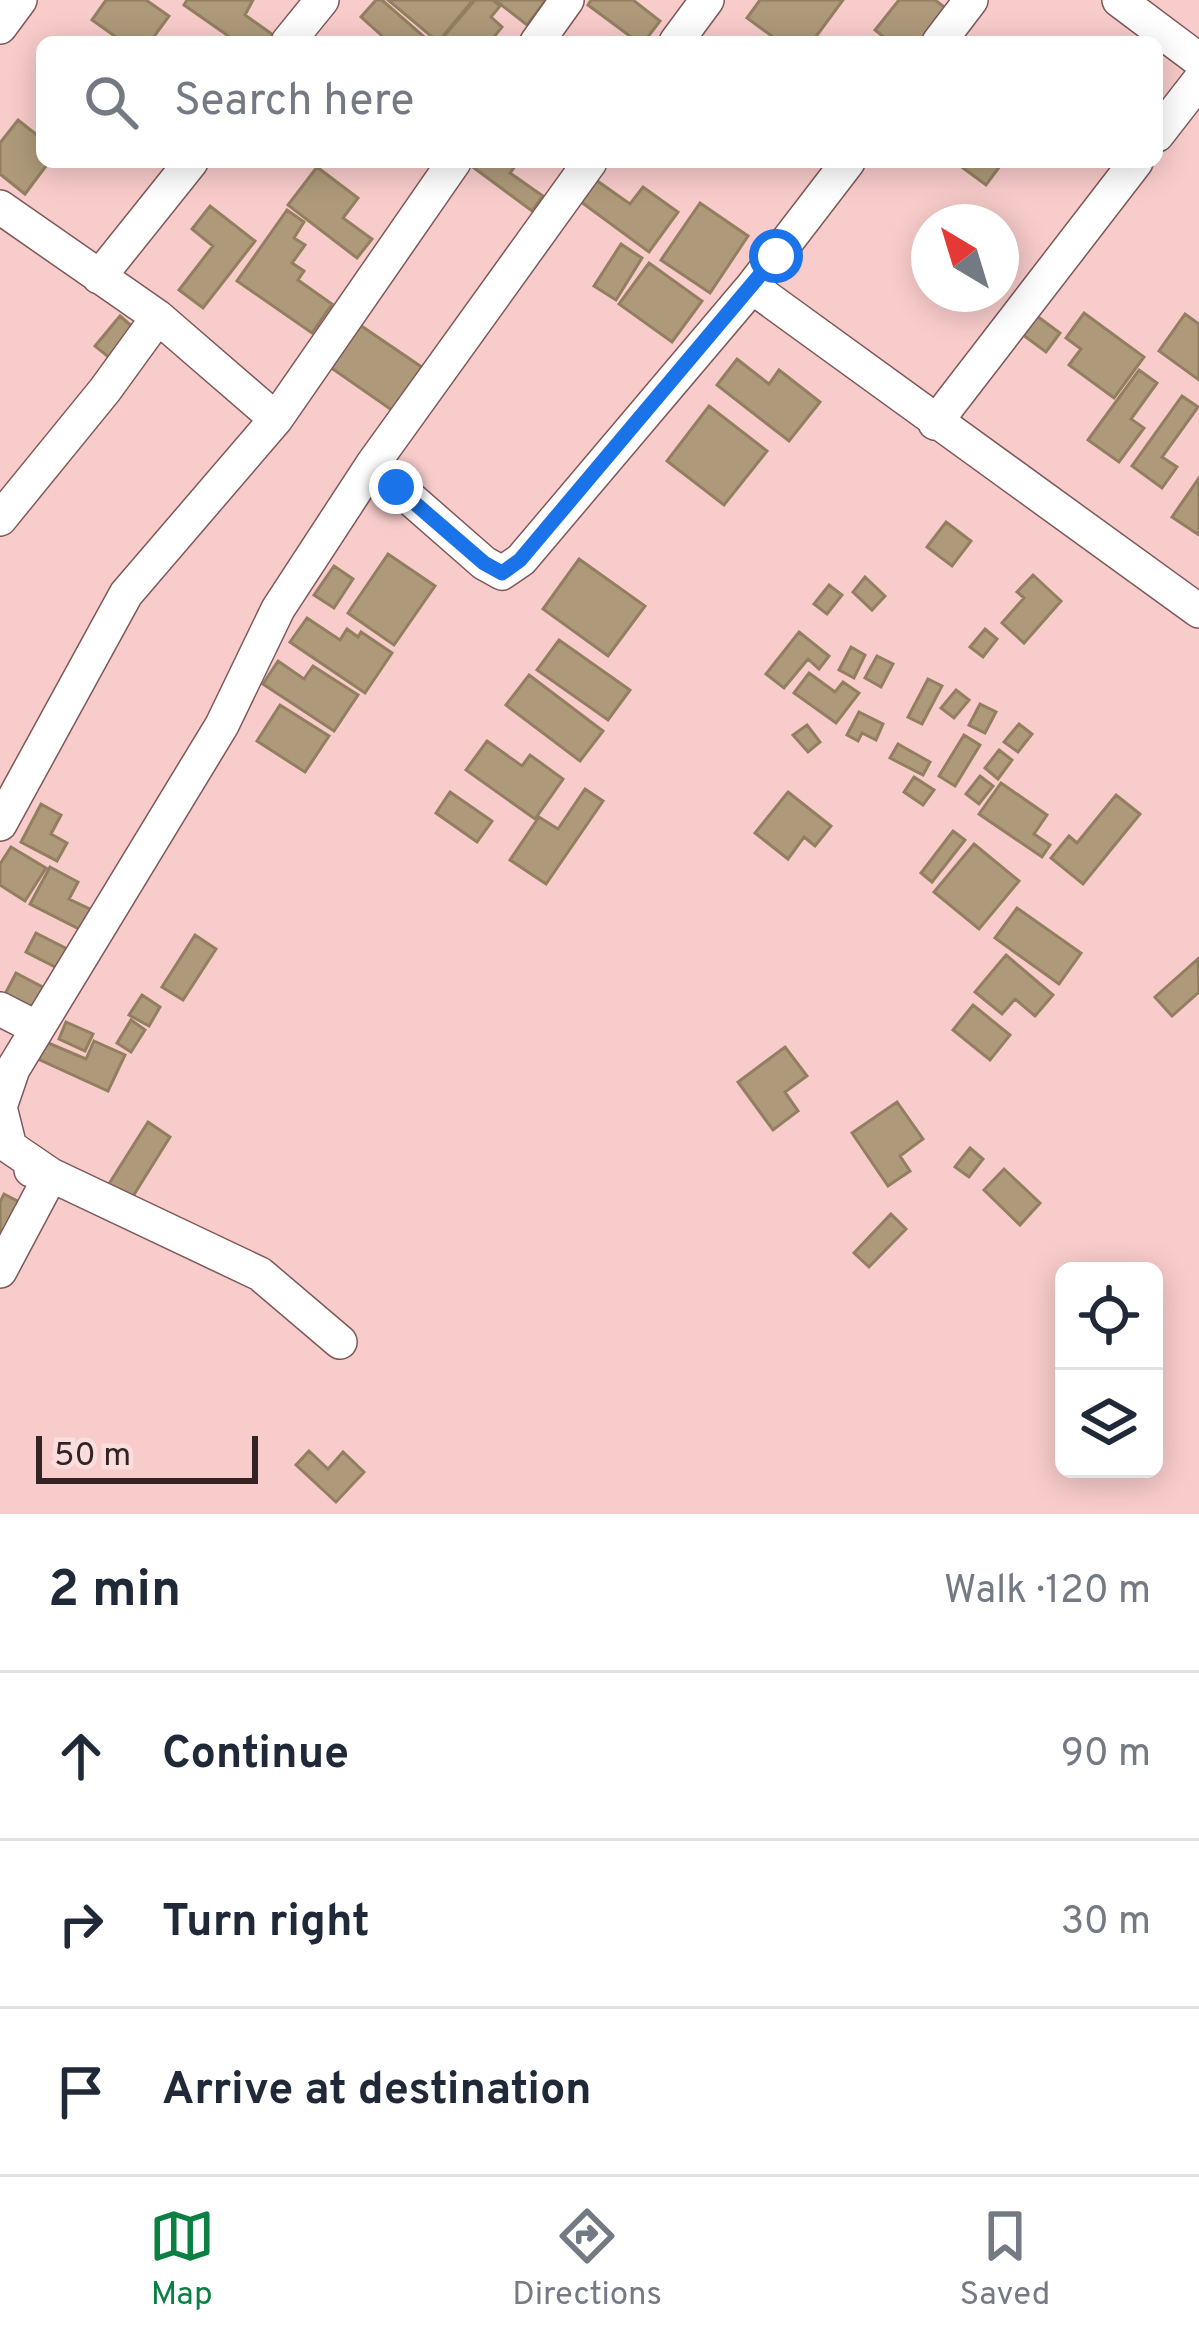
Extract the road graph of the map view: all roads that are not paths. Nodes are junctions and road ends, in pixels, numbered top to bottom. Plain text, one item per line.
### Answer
1 (20, 0) edge
2 (322, 0) edge
3 (567, 0) edge
4 (707, 0) edge
5 (971, 0) edge
6 (1119, 0) edge
7 (0, 27) edge
8 (293, 36) edge
9 (541, 36) edge
10 (680, 36) edge
11 (944, 36) edge
12 (1199, 60) edge
13 (1199, 81) edge
14 (1163, 127) edge
15 (186, 168) edge
16 (450, 168) edge
17 (586, 168) edge
18 (843, 168) edge
19 (1131, 168) edge
20 (0, 207) edge
21 (98, 277) junction
22 (752, 287) junction
23 (158, 317) junction
24 (276, 419) junction
25 (934, 423) junction
26 (372, 466) junction
27 (0, 519) edge
28 (1199, 611) edge
29 (0, 824) edge
30 (0, 1009) edge
31 (37, 1028) junction
32 (0, 1162) edge
33 (51, 1175) junction
34 (0, 1271) edge
35 (340, 1342) dead end

1 - 7 street
2 - 8 street
3 - 9 street
4 - 10 street
5 - 11 street
6 - 12 street
13 - 14 street
15 - 21 street
16 - 24 street
17 - 26 street
18 - 22 street
19 - 25 street
20 - 21 street
21 - 23 street
22 - 25 street
22 - 26 street
23 - 24 street
23 - 27 street
24 - 29 street
25 - 28 street
26 - 31 street
30 - 31 street
31 - 33 street
32 - 33 street
33 - 34 street
33 - 35 street

